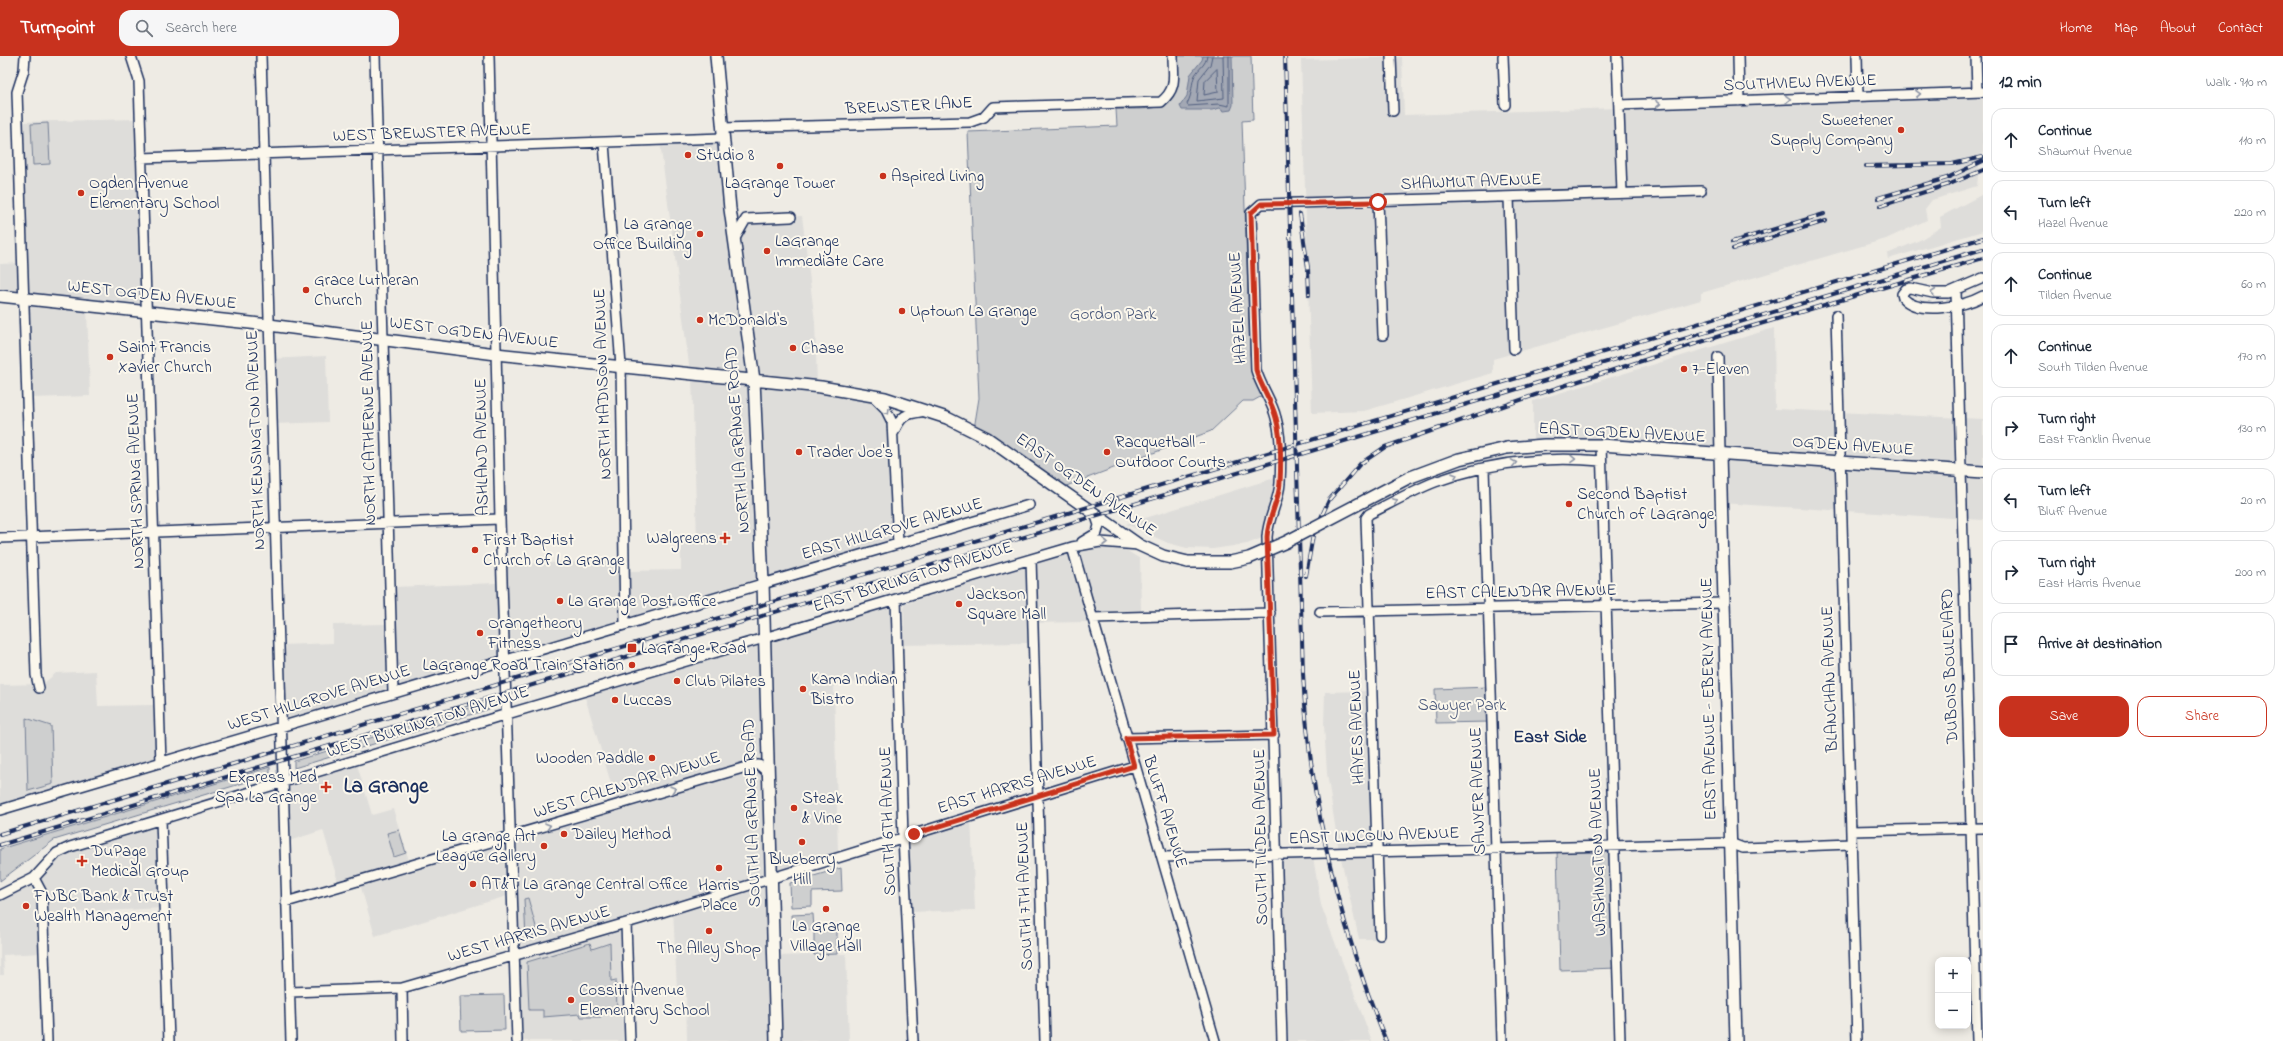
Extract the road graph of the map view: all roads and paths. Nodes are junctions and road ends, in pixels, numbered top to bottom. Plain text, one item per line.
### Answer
1 (25, 56) edge
2 (131, 56) edge
3 (261, 56) edge
4 (375, 56) edge
5 (489, 56) edge
6 (716, 56) edge
7 (1173, 56) edge
8 (1391, 56) edge
9 (1504, 56) edge
10 (1617, 56) edge
11 (1738, 56) edge
12 (1857, 56) edge
13 (1976, 56) edge
14 (1980, 92) edge
15 (1858, 96) junction
16 (1739, 101) junction
17 (1505, 105) dead end
18 (1619, 105) junction
19 (1392, 111) dead end
20 (723, 133) junction
21 (604, 142) junction
22 (492, 146) junction
23 (378, 150) junction
24 (264, 155) junction
25 (142, 158) junction
26 (1701, 191) dead end
27 (1622, 193) junction
28 (1510, 197) junction
29 (1378, 202) junction
30 (791, 217) dead end
31 (1250, 217) joint
32 (735, 244) junction
33 (1983, 278) edge
34 (1956, 291) junction
35 (0, 296) edge
36 (1983, 296) edge
37 (24, 298) junction
38 (1956, 307) junction
39 (146, 312) junction
40 (1836, 315) dead end
41 (268, 325) junction
42 (1383, 335) dead end
43 (382, 339) junction
44 (1514, 349) dead end
45 (496, 354) junction
46 (1718, 357) dead end
47 (621, 366) junction
48 (754, 380) junction
49 (872, 395) junction
50 (928, 411) junction
51 (894, 433) junction
52 (1596, 445) junction
53 (1720, 454) junction
54 (1601, 461) junction
55 (1840, 462) junction
56 (1484, 468) junction
57 (1960, 471) junction
58 (1983, 472) edge
59 (1029, 505) dead end
60 (1096, 516) junction
61 (500, 519) junction
62 (387, 523) junction
63 (275, 527) junction
64 (153, 532) junction
65 (32, 537) junction
66 (1267, 537) joint
67 (0, 538) edge
68 (898, 544) junction
69 (1138, 545) junction
70 (1072, 547) junction
71 (1032, 559) junction
72 (763, 583) junction
73 (896, 599) junction
74 (1724, 603) junction
75 (1606, 607) junction
76 (1487, 609) junction
77 (1369, 611) junction
78 (1320, 612) dead end
79 (1270, 613) junction
80 (1092, 618) junction
81 (625, 624) junction
82 (764, 639) junction
83 (505, 660) junction
84 (39, 688) dead end
85 (393, 693) junction
86 (507, 714) junction
87 (281, 726) junction
88 (1274, 735) junction
89 (1126, 738) junction
90 (161, 763) junction
91 (1134, 766) junction
92 (768, 773) junction
93 (283, 782) junction
94 (1038, 796) junction
95 (0, 810) edge
96 (161, 820) junction
97 (1983, 828) edge
98 (1971, 829) junction
99 (1851, 831) junction
100 (510, 836) junction
101 (904, 837) junction
102 (1730, 843) junction
103 (1851, 844) junction
104 (1614, 846) junction
105 (1496, 849) junction
106 (1377, 852) junction
107 (1277, 855) junction
108 (1162, 857) junction
109 (771, 877) junction
110 (34, 878) junction
111 (0, 895) edge
112 (286, 902) junction
113 (626, 923) junction
114 (1380, 935) dead end
115 (514, 954) junction
116 (402, 988) junction
117 (290, 992) junction
118 (47, 1041) edge
119 (169, 1041) edge
120 (291, 1041) edge
121 (403, 1041) edge
122 (517, 1041) edge
123 (630, 1041) edge
124 (776, 1041) edge
125 (913, 1041) edge
126 (1045, 1041) edge
127 (1215, 1041) edge
128 (1282, 1041) edge
129 (1502, 1041) edge
130 (1620, 1041) edge
131 (1736, 1041) edge
132 (1857, 1041) edge
133 (1977, 1041) edge

1 - 37 street
2 - 25 street, NORTH SPRING AVENUE
3 - 24 street, NORTH KENSINGTON AVENUE
4 - 23 street, NORTH CATHERINE AVENUE
5 - 22 street, ASHLAND AVENUE
6 - 20 main road
7 - 20 street, BREWSTER LANE
8 - 19 street
9 - 17 street
10 - 18 street
11 - 16 street
12 - 15 street
13 - 14 street
15 -> 14 street, SOUTHVIEW AVENUE
16 -> 15 street, SOUTHVIEW AVENUE
18 -> 16 street, SOUTHVIEW AVENUE
18 - 27 street
20 - 21 street, WEST BREWSTER AVENUE
20 - 32 main road
21 - 22 street, WEST BREWSTER AVENUE
21 - 47 street, NORTH MADISON AVENUE
22 - 23 street, WEST BREWSTER AVENUE
22 - 45 street, ASHLAND AVENUE
23 - 24 street, WEST BREWSTER AVENUE
23 - 43 street, NORTH CATHERINE AVENUE
24 - 25 street, WEST BREWSTER AVENUE
24 - 41 street, NORTH KENSINGTON AVENUE
25 - 39 street, NORTH SPRING AVENUE
26 - 27 street, SHAWMUT AVENUE
27 - 28 street, SHAWMUT AVENUE
28 - 29 street, SHAWMUT AVENUE
28 - 44 street
29 - 31 street, SHAWMUT AVENUE
29 - 42 street
30 - 32 street
31 - 66 street, HAZEL AVENUE
32 - 48 main road, NORTH LA GRANGE ROAD
33 - 34 street
34 - 38 street, DUBOIS BOULEVARD
34 -> 38 street
35 - 37 main road, WEST OGDEN AVENUE
36 - 38 street
37 - 39 main road, WEST OGDEN AVENUE
37 - 65 street
38 - 57 street, DUBOIS BOULEVARD
39 - 41 main road, WEST OGDEN AVENUE
39 - 64 street, NORTH SPRING AVENUE
40 - 55 street, BLANCHAN AVENUE
41 - 43 main road, WEST OGDEN AVENUE
41 - 63 street, NORTH KENSINGTON AVENUE
43 - 45 main road, WEST OGDEN AVENUE
43 - 62 street, NORTH CATHERINE AVENUE
45 - 47 main road, WEST OGDEN AVENUE
45 - 61 street, ASHLAND AVENUE
46 - 53 street, EAST AVENUE - EBERLY AVENUE
47 - 48 main road, WEST OGDEN AVENUE
47 - 81 street, NORTH MADISON AVENUE
48 - 49 main road, EAST OGDEN AVENUE
48 - 72 main road, NORTH LA GRANGE ROAD
49 - 50 main road, EAST OGDEN AVENUE
49 -> 51 street
50 - 51 street
50 - 60 main road, EAST OGDEN AVENUE
51 - 68 street
52 - 53 main road, EAST OGDEN AVENUE
52 - 54 street, WASHINGTON AVENUE
52 - 69 main road, EAST OGDEN AVENUE, bridge
53 - 55 main road, OGDEN AVENUE
53 - 74 main road, EAST AVENUE - EBERLY AVENUE
56 -> 54 street
54 - 75 street, WASHINGTON AVENUE
55 - 57 main road, OGDEN AVENUE
55 - 99 street, BLANCHAN AVENUE
56 - 76 street, SAWYER AVENUE
77 -> 56 street, HAYES AVENUE
57 - 58 main road, OGDEN AVENUE
57 - 98 street, DUBOIS BOULEVARD
59 - 68 street, EAST HILLGROVE AVENUE
60 - 69 main road, EAST OGDEN AVENUE
60 - 70 street, EAST BURLINGTON AVENUE
61 - 62 street
61 - 83 street, ASHLAND AVENUE
62 - 63 street
62 - 85 street, NORTH CATHERINE AVENUE
63 - 64 street
63 - 87 street, NORTH KENSINGTON AVENUE
64 - 65 street
64 - 90 street, NORTH SPRING AVENUE
65 - 67 street
65 - 84 street
66 - 79 street, SOUTH TILDEN AVENUE
68 - 72 street, EAST HILLGROVE AVENUE
70 -> 69 street, EAST BURLINGTON AVENUE
70 - 71 street, EAST BURLINGTON AVENUE
70 - 80 street, BLUFF AVENUE
71 - 73 street, EAST BURLINGTON AVENUE
71 - 94 street, SOUTH 7TH AVENUE
72 - 81 street, WEST HILLGROVE AVENUE
72 - 82 main road, SOUTH LA GRANGE ROAD
73 - 82 street, EAST BURLINGTON AVENUE
73 - 101 street, SOUTH 6TH AVENUE
74 - 75 street, EAST CALENDAR AVENUE
74 - 102 main road, EAST AVENUE - EBERLY AVENUE
75 - 76 street, EAST CALENDAR AVENUE
75 - 104 street, WASHINGTON AVENUE
76 - 77 street, EAST CALENDAR AVENUE
76 - 105 street, SAWYER AVENUE
77 - 78 street, EAST CALENDAR AVENUE
77 - 106 street, HAYES AVENUE
79 - 80 street
79 - 88 street, SOUTH TILDEN AVENUE
80 - 89 street, BLUFF AVENUE
81 - 83 street, WEST HILLGROVE AVENUE
82 - 86 street, WEST BURLINGTON AVENUE
82 - 92 main road, SOUTH LA GRANGE ROAD
83 - 85 street, WEST HILLGROVE AVENUE
83 - 86 street, ASHLAND AVENUE
85 - 87 street, WEST HILLGROVE AVENUE
86 - 93 street, WEST BURLINGTON AVENUE
86 - 100 street, ASHLAND AVENUE
87 - 90 street, WEST HILLGROVE AVENUE
87 - 93 street, NORTH KENSINGTON AVENUE
88 - 89 street
88 - 107 street, SOUTH TILDEN AVENUE
89 - 91 street, BLUFF AVENUE
90 - 95 street, WEST HILLGROVE AVENUE
91 - 94 street, EAST HARRIS AVENUE
91 - 108 street, BLUFF AVENUE
100 -> 92 street, WEST CALENDAR AVENUE
92 - 109 main road, SOUTH LA GRANGE ROAD
93 - 96 street, WEST BURLINGTON AVENUE
93 - 112 street, NORTH KENSINGTON AVENUE
94 - 101 street, EAST HARRIS AVENUE
94 - 126 street, SOUTH 7TH AVENUE
96 - 110 street, WEST BURLINGTON AVENUE
96 - 119 street
97 - 98 street
98 - 99 street
98 - 133 street, DUBOIS BOULEVARD
99 - 103 street, BLANCHAN AVENUE
100 - 112 street, WEST CALENDAR AVENUE
100 - 115 street, ASHLAND AVENUE
101 - 109 street, EAST HARRIS AVENUE
101 - 125 street, SOUTH 6TH AVENUE
102 - 103 street, EAST LINCOLN AVENUE
102 - 104 street, EAST LINCOLN AVENUE
102 - 131 main road, EAST AVENUE - EBERLY AVENUE
103 - 132 street, BLANCHAN AVENUE
104 - 105 street, EAST LINCOLN AVENUE
104 - 130 street, WASHINGTON AVENUE
105 - 106 street, EAST LINCOLN AVENUE
105 - 129 street, SAWYER AVENUE
106 - 107 street, EAST LINCOLN AVENUE
106 - 114 street, HAYES AVENUE
107 - 108 street, EAST LINCOLN AVENUE
107 - 128 street, SOUTH TILDEN AVENUE
108 - 127 street, BLUFF AVENUE
109 - 113 street, WEST HARRIS AVENUE
109 - 124 main road, SOUTH LA GRANGE ROAD
110 - 111 street, WEST BURLINGTON AVENUE
110 - 118 street
112 - 117 street, NORTH KENSINGTON AVENUE
113 - 115 street, WEST HARRIS AVENUE
113 - 123 street
115 - 116 street, WEST HARRIS AVENUE
115 - 122 street, ASHLAND AVENUE
116 - 117 street, WEST HARRIS AVENUE
116 - 121 street
117 - 120 street, NORTH KENSINGTON AVENUE

